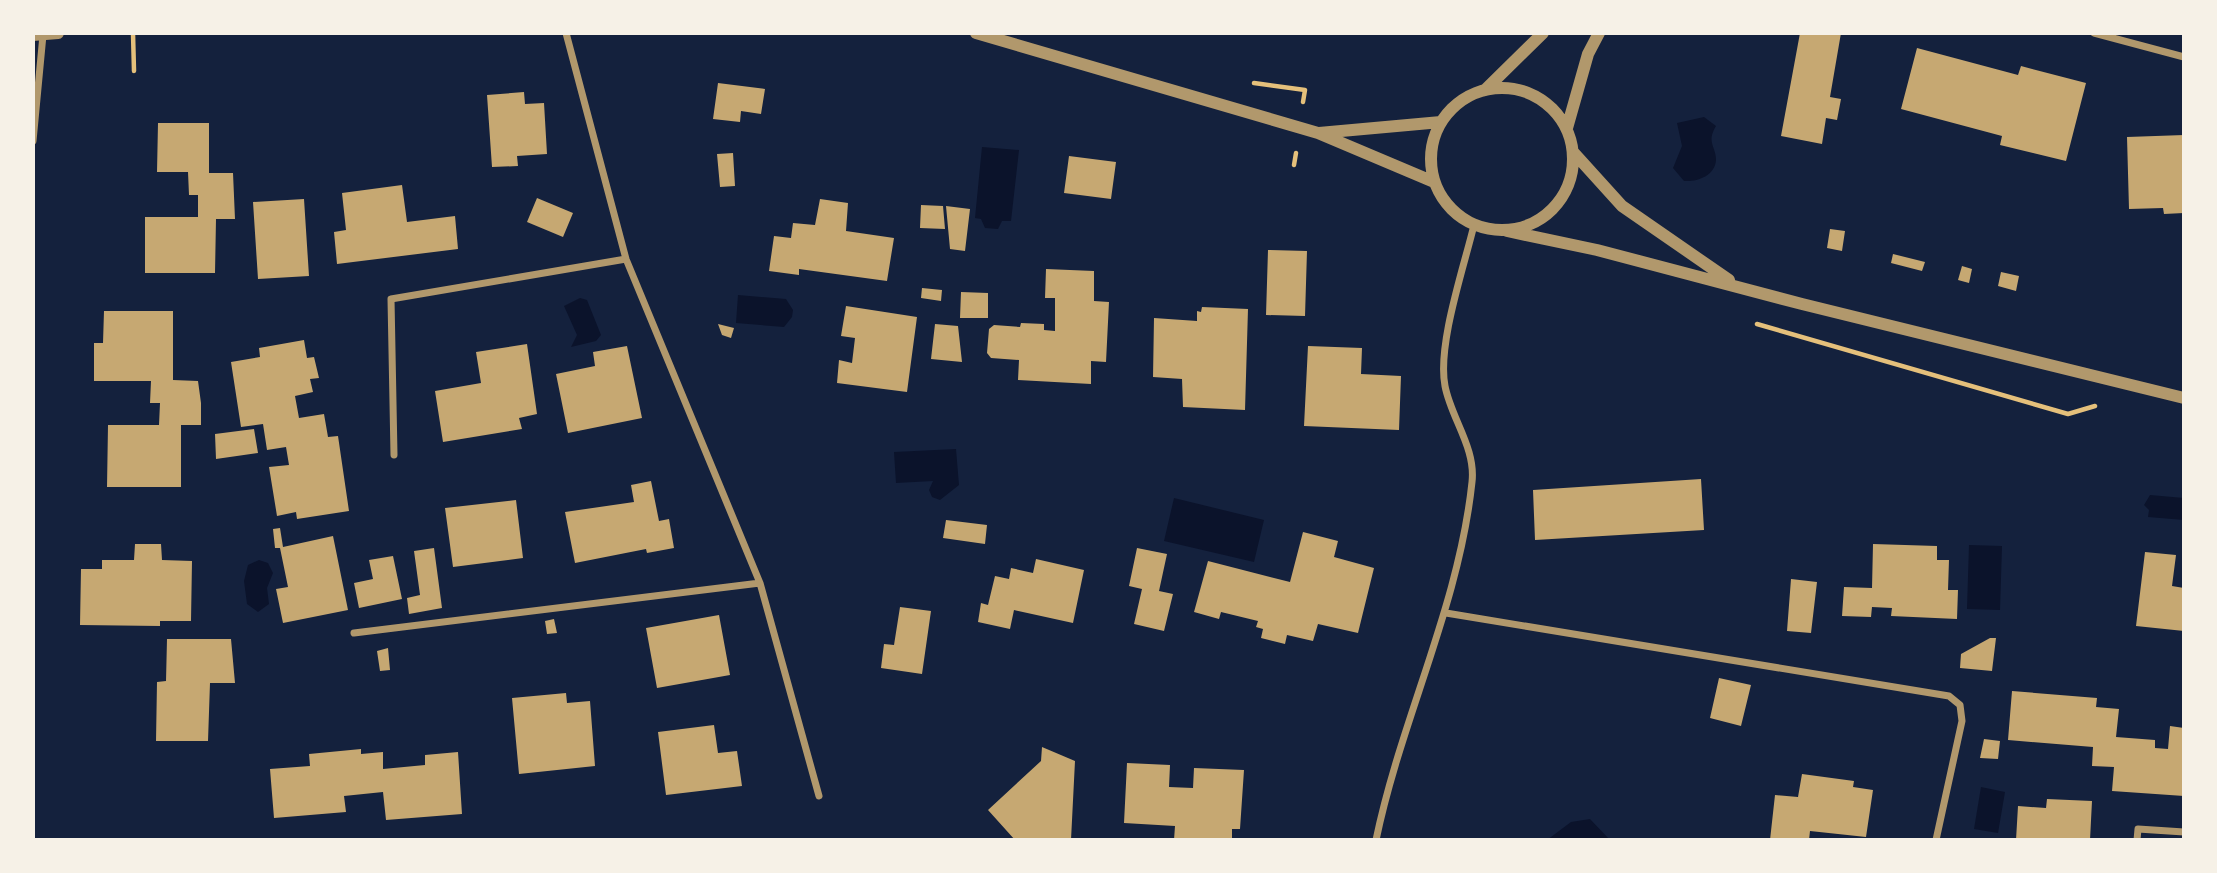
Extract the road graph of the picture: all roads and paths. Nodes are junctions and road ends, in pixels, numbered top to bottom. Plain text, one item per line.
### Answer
1 (58, 33) edge
2 (133, 33) edge
3 (566, 33) edge
4 (976, 33) edge
5 (1543, 33) edge
6 (1599, 33) edge
7 (2094, 33) edge
8 (38, 35) edge
9 (2184, 57) edge
10 (134, 71) dead end
11 (1486, 89) junction
12 (1441, 122) junction
13 (1567, 128) junction
14 (1318, 133) junction
15 (33, 141) edge
16 (1574, 153) junction
17 (1434, 182) junction
18 (1474, 225) junction
19 (1507, 230) junction
20 (626, 259) junction
21 (1735, 285) junction
22 (1746, 320) dead end
23 (2184, 398) edge
24 (2099, 405) dead end
25 (394, 455) dead end
26 (760, 583) junction
27 (1446, 613) junction
28 (354, 633) dead end
29 (820, 796) dead end
30 (2184, 832) edge
31 (1376, 840) edge
32 (1936, 840) edge
33 (2137, 840) edge

1 - 8 street
2 - 10 path
3 - 20 street
4 - 14 street
5 - 11 street
6 - 13 street
7 - 9 street
8 - 15 street
11 - 12 street
11 - 13 street
12 - 14 street
12 - 17 street
13 - 16 street
14 - 17 street
16 - 19 street
16 - 21 street
17 - 18 street
18 - 19 street
18 - 27 street
19 - 21 street
20 - 25 street
20 - 26 street
21 - 23 street
22 - 24 path
26 - 28 street
26 - 29 street
27 - 31 street
27 - 32 street
30 - 33 street

